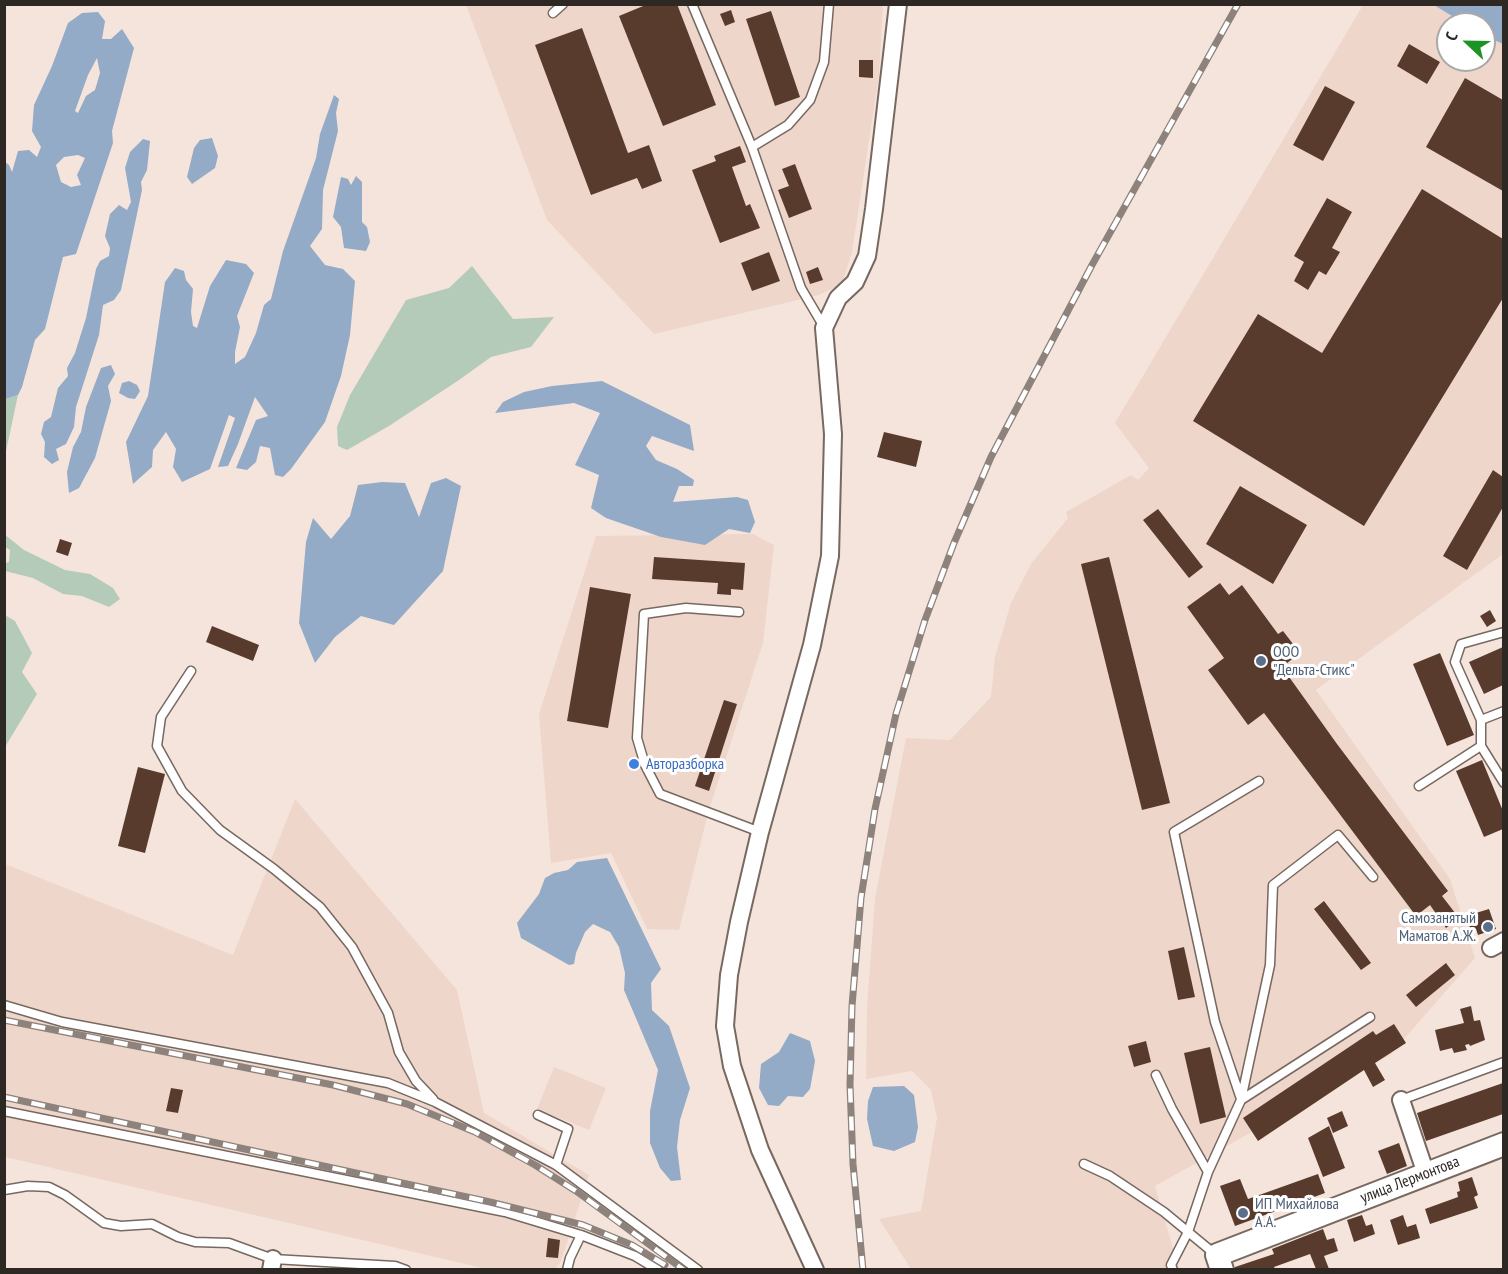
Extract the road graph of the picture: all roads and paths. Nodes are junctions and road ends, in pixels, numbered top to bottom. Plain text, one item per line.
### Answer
1 (563, 4) edge
2 (692, 4) edge
3 (829, 4) edge
4 (898, 4) edge
5 (553, 13) dead end
6 (752, 147) junction
7 (824, 328) junction
8 (739, 612) dead end
9 (1503, 632) edge
10 (191, 671) dead end
11 (1503, 711) edge
12 (1481, 720) junction
13 (1481, 746) junction
14 (1259, 781) dead end
15 (1503, 783) edge
16 (1419, 786) dead end
17 (760, 831) junction
18 (1373, 877) dead end
19 (4, 1005) edge
20 (1370, 1017) dead end
21 (1503, 1062) edge
22 (1156, 1075) dead end
23 (1241, 1100) junction
24 (1401, 1100) joint
25 (435, 1102) junction
26 (4, 1111) edge
27 (538, 1115) dead end
28 (1503, 1144) edge
29 (1084, 1164) dead end
30 (556, 1165) junction
31 (1208, 1172) junction
32 (1426, 1174) junction
33 (4, 1190) edge
34 (1188, 1232) junction
35 (581, 1235) junction
36 (1219, 1262) edge
37 (272, 1264) edge
38 (406, 1269) edge
39 (567, 1269) edge
40 (658, 1269) edge
41 (698, 1269) edge
42 (815, 1269) edge
43 (1173, 1269) edge

1 - 5 lane
2 - 6 lane
3 - 6 lane
4 - 7 street
6 - 7 lane
7 - 17 street
8 - 17 lane
9 - 12 lane
10 - 25 lane
11 - 12 lane
12 - 13 lane
13 - 15 lane
13 - 16 lane
14 - 23 lane
17 - 42 street
18 - 23 lane
19 - 25 lane
20 - 23 lane
21 - 24 lane
22 - 31 lane
23 - 31 lane
24 - 32 street
25 - 30 lane
26 - 35 lane
27 - 30 lane
28 - 32 street, улица Лермонтова
29 - 34 lane
30 - 41 lane
31 - 34 lane
32 - 36 street, улица Лермонтова
33 - 37 lane
34 - 36 lane
34 - 43 lane
35 - 39 lane
35 - 40 lane
37 - 38 lane

